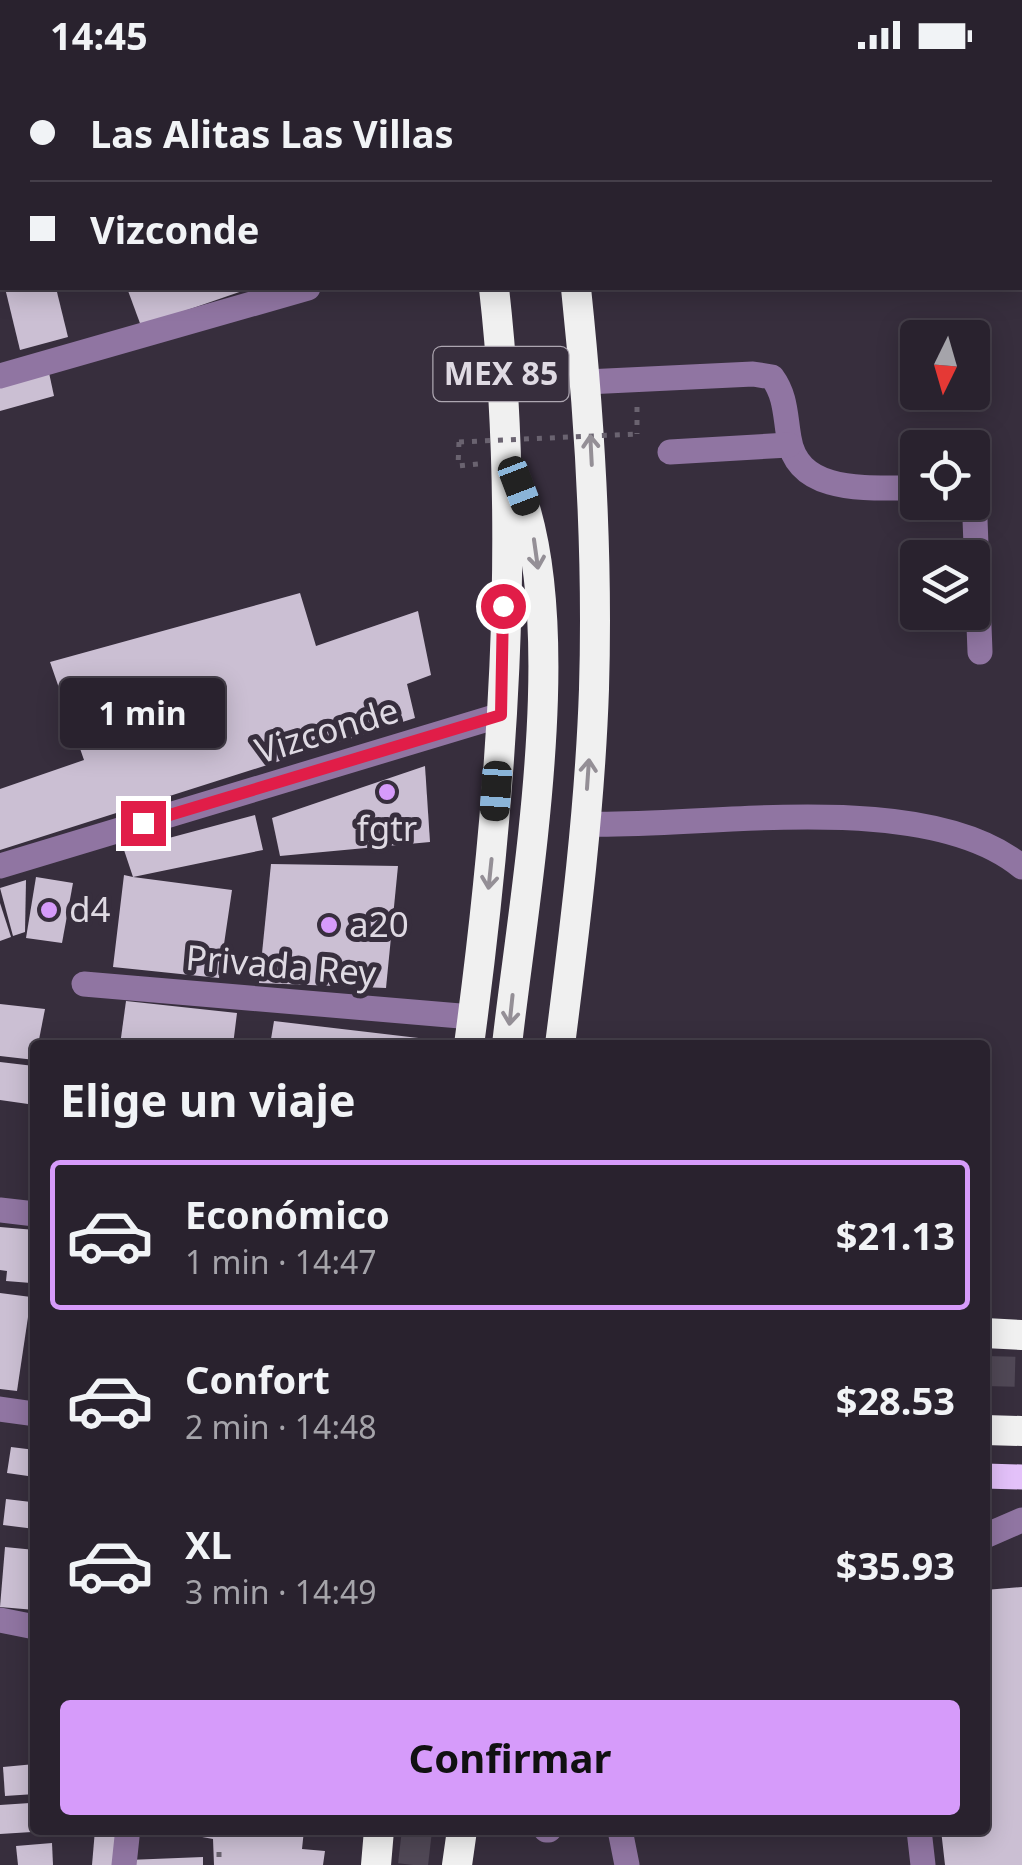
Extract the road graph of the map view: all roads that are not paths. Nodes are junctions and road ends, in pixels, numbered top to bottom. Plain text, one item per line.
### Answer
1 (301, 290) edge
2 (576, 290) edge
3 (492, 296) edge
4 (0, 376) edge
5 (586, 382) junction
6 (789, 444) junction
7 (670, 452) dead end
8 (506, 462) junction
9 (900, 488) edge
10 (976, 520) edge
11 (980, 652) dead end
12 (501, 715) junction
13 (584, 824) junction
14 (0, 866) edge
15 (1022, 868) edge
16 (573, 941) junction
17 (84, 984) dead end
18 (470, 1031) edge
19 (508, 1040) edge
20 (561, 1040) edge
21 (576, 1040) edge
22 (0, 1210) edge
23 (30, 1213) edge
24 (990, 1333) edge
25 (1022, 1335) edge
26 (0, 1409) edge
27 (30, 1413) edge
28 (990, 1430) edge
29 (1022, 1431) edge
30 (990, 1476) edge
31 (1022, 1477) edge
32 (1022, 1520) edge
33 (990, 1534) edge
34 (0, 1620) edge
35 (30, 1625) edge
36 (379, 1835) edge
37 (461, 1835) edge
38 (621, 1835) edge
39 (919, 1835) edge
40 (127, 1837) dead end
41 (124, 1865) edge
42 (376, 1865) edge
43 (457, 1865) edge
44 (626, 1865) edge
45 (922, 1865) edge

1 - 4 street
2 - 5 highway, MEX 85
3 - 8 highway, MEX 85
5 - 6 street
13 -> 5 highway, MEX 85
6 - 7 street
6 - 9 street
8 - 12 highway, MEX 85
8 -> 19 highway
10 - 11 street
12 - 14 street, Vizconde
12 -> 18 highway, MEX 85
13 - 15 street
13 - 16 highway, MEX 85
16 - 20 highway, MEX 85
16 - 21 highway
17 - 18 street, Privada Rey
22 - 23 street
24 - 25 highway
26 - 27 street
28 - 29 highway
30 - 31 main road
32 - 33 street
34 - 35 street
36 - 42 highway
37 - 43 highway
38 - 44 street
39 - 45 street
40 - 41 street

